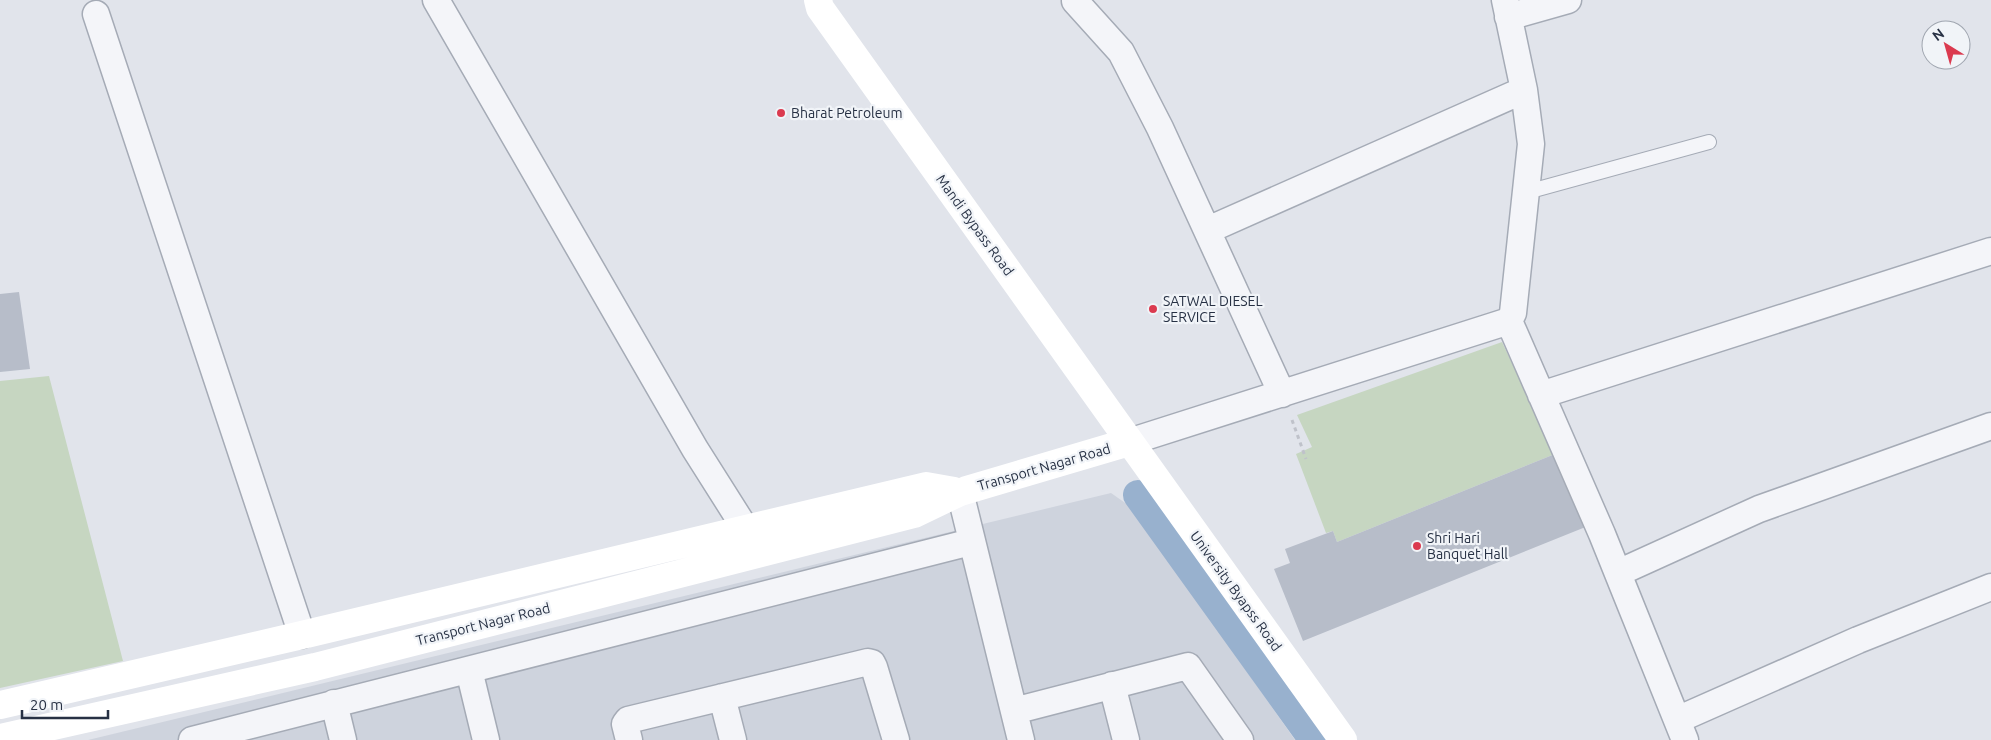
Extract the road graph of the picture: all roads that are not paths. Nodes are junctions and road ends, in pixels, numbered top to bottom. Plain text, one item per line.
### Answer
1 (436, 0) edge
2 (1075, 0) edge
3 (1568, 0) edge
4 (814, 3) edge
5 (1507, 8) edge
6 (96, 14) dead end
7 (1524, 90) junction
8 (1709, 142) dead end
9 (1527, 192) junction
10 (1208, 230) junction
11 (1991, 251) edge
12 (1509, 320) junction
13 (1282, 394) junction
14 (1541, 394) junction
15 (1991, 426) edge
16 (1129, 442) junction
17 (960, 492) junction
18 (745, 528) junction
19 (971, 542) junction
20 (1618, 574) junction
21 (1991, 588) edge
22 (302, 636) junction
23 (469, 670) junction
24 (1112, 685) junction
25 (722, 697) junction
26 (334, 703) junction
27 (0, 705) edge
28 (1014, 711) junction
29 (1681, 730) edge
30 (0, 738) edge
31 (192, 740) edge
32 (343, 740) edge
33 (486, 740) edge
34 (629, 740) edge
35 (733, 740) edge
36 (896, 740) edge
37 (1021, 740) edge
38 (1126, 740) edge
39 (1240, 740) edge
40 (1343, 740) edge

1 - 18 street
2 - 10 street
3 - 5 street
4 - 16 main road, Mandi Bypass Road
5 - 7 street
6 - 22 street
7 - 9 street
7 - 10 street
8 - 9 lane
9 - 12 street
10 - 13 street
11 - 14 street
12 - 13 street
12 - 14 street
13 - 16 street
14 - 20 street
15 - 20 street
16 - 17 main road, Transport Nagar Road
16 - 40 main road, University Byapss Road
17 - 18 main road, Transport Nagar Road
17 - 19 street
17 - 30 main road, Transport Nagar Road
18 - 22 main road, Transport Nagar Road
19 - 23 street
19 - 28 street
20 - 29 street
21 - 29 street
22 - 27 main road, Transport Nagar Road
23 - 26 street
23 - 33 street
24 - 28 street
24 - 38 street
24 - 39 street
25 - 34 street
25 - 35 street
25 - 36 street
26 - 31 street
26 - 32 street
28 - 37 street

